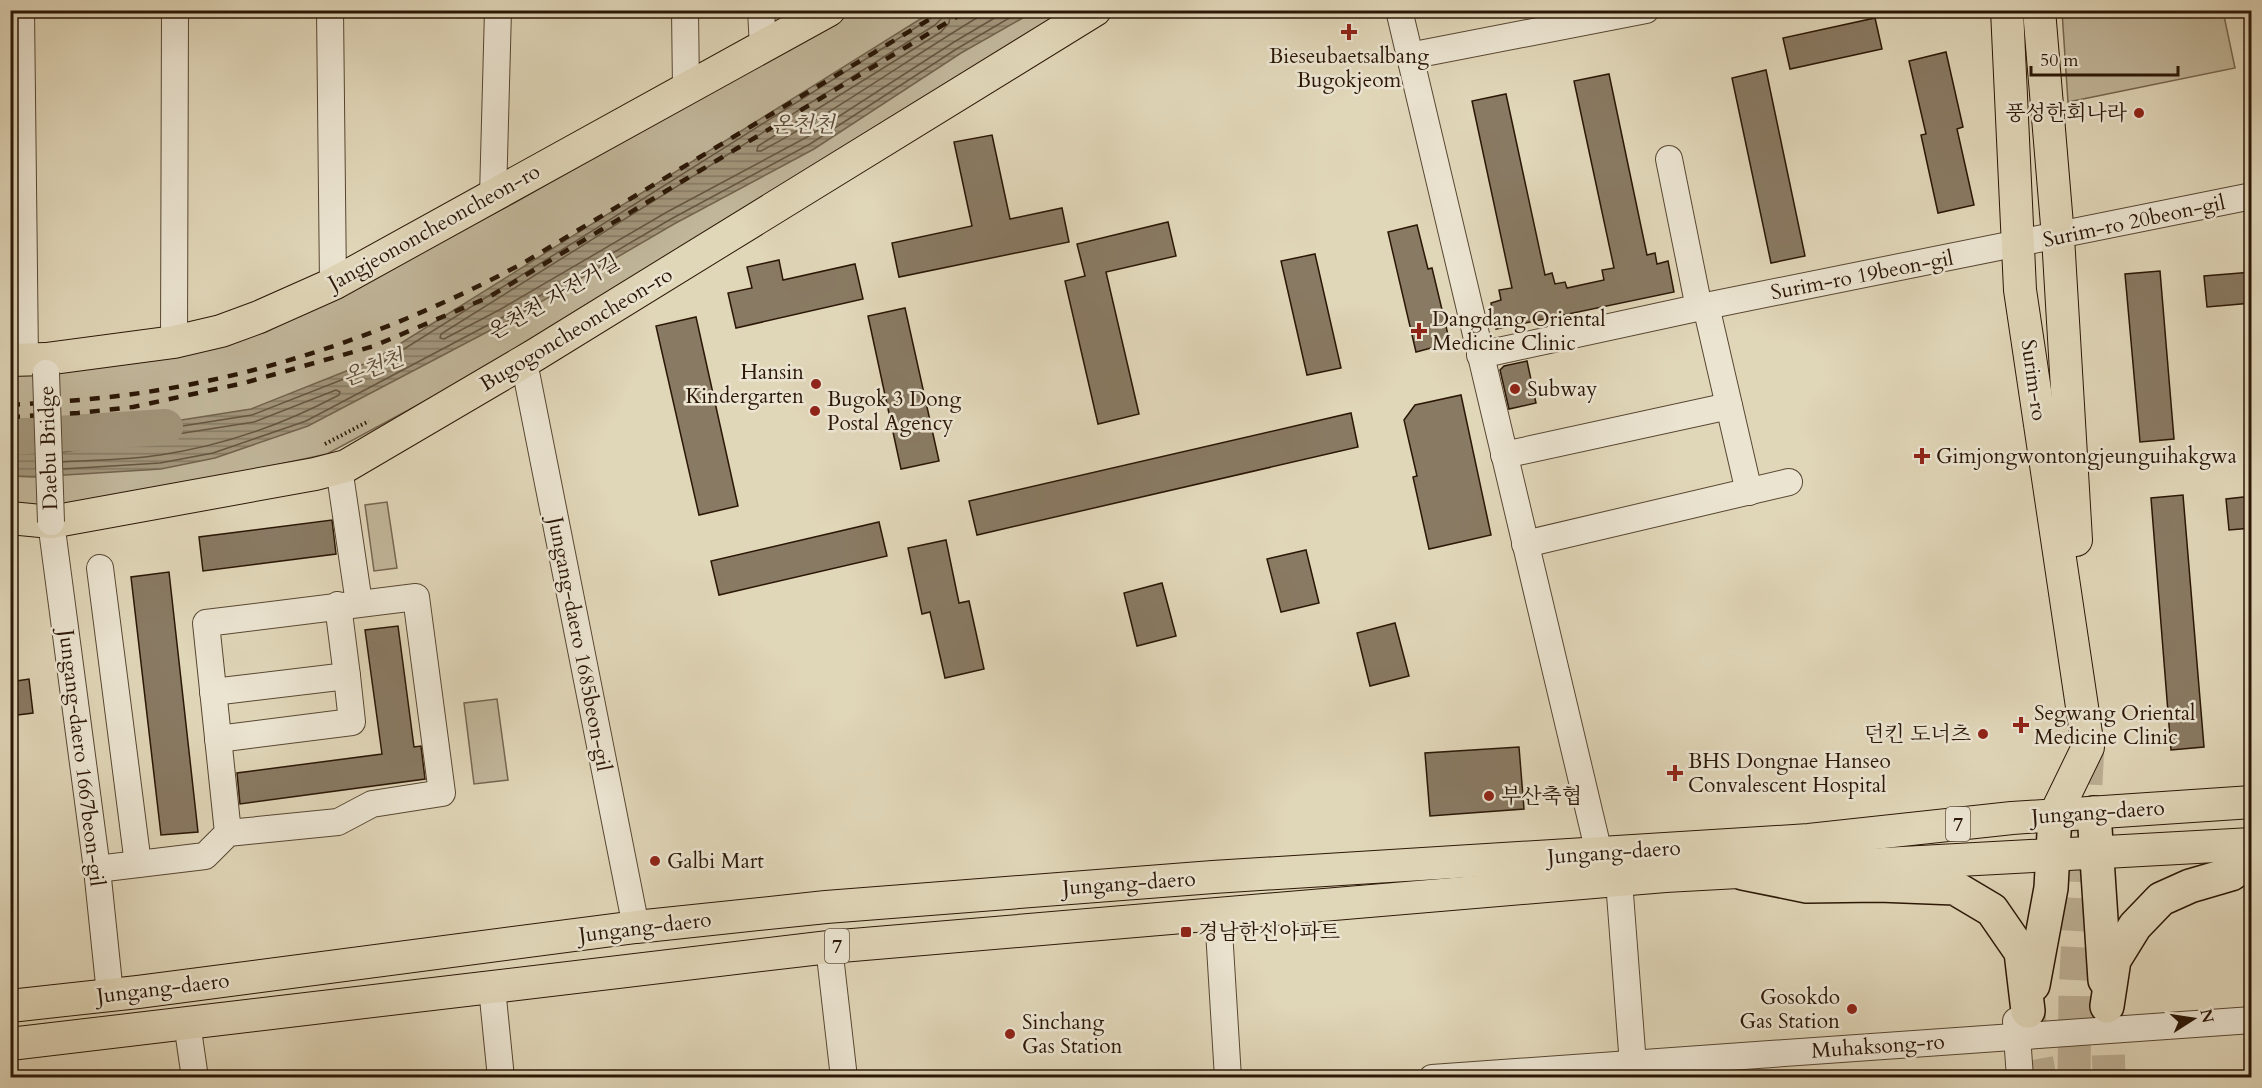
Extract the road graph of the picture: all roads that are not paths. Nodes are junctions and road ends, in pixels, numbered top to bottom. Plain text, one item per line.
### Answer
1 (21, 10) edge
2 (175, 10) edge
3 (330, 10) edge
4 (498, 10) edge
5 (686, 10) edge
6 (761, 10) edge
7 (829, 10) edge
8 (1095, 10) edge
9 (1399, 10) edge
10 (1646, 10) edge
11 (2007, 10) edge
12 (2039, 10) edge
13 (763, 47) junction
14 (1410, 57) junction
15 (687, 89) junction
16 (1670, 159) dead end
17 (493, 195) junction
18 (2252, 196) edge
19 (2058, 237) junction
20 (2017, 244) junction
21 (333, 284) junction
22 (1702, 307) junction
23 (174, 342) junction
24 (1480, 355) junction
25 (524, 362) junction
26 (32, 363) edge
27 (1729, 406) junction
28 (331, 456) junction
29 (1504, 456) junction
30 (1789, 482) dead end
31 (1749, 492) junction
32 (10, 518) edge
33 (51, 522) junction
34 (1525, 544) junction
35 (100, 568) dead end
36 (348, 604) junction
37 (347, 676) junction
38 (213, 692) junction
39 (218, 739) junction
40 (2088, 747) junction
41 (2252, 801) edge
42 (2094, 813) junction
43 (2055, 814) junction
44 (228, 833) junction
45 (2252, 844) edge
46 (2097, 853) junction
47 (1599, 854) junction
48 (2051, 854) junction
49 (2252, 859) edge
50 (138, 864) junction
51 (97, 869) junction
52 (1743, 873) junction
53 (1618, 881) junction
54 (1218, 914) junction
55 (636, 927) junction
56 (829, 947) junction
57 (492, 988) junction
58 (110, 994) junction
59 (10, 1006) edge
60 (2252, 1020) edge
61 (187, 1023) junction
62 (2023, 1024) junction
63 (10, 1044) edge
64 (1634, 1071) edge
65 (195, 1077) edge
66 (501, 1077) edge
67 (844, 1077) edge
68 (1228, 1077) edge
69 (1432, 1077) edge
70 (2020, 1077) edge

1 - 26 street, Daebu Bridge
2 - 23 street
3 - 21 street
4 - 17 street
5 - 15 street
6 - 13 street
7 - 13 main road, Jangjeononcheoncheon-ro
8 - 25 main road, Bugogoncheoncheon-ro
9 - 14 street
10 - 14 street
11 - 20 main road, Surim-ro
12 - 19 main road, Surim-ro
13 - 15 main road, Jangjeononcheoncheon-ro
14 - 24 street
15 - 17 main road, Jangjeononcheoncheon-ro
16 - 22 street
17 - 21 main road, Jangjeononcheoncheon-ro
18 - 19 street, Surim-ro 20beon-gil
19 - 20 street, Surim-ro 20beon-gil
19 - 40 main road, Surim-ro
20 - 22 street, Surim-ro 19beon-gil
20 - 40 main road, Surim-ro
21 - 23 main road, Jangjeononcheoncheon-ro
22 - 24 street, Surim-ro 19beon-gil
22 - 27 street
23 - 26 main road, Jangjeononcheoncheon-ro
24 - 29 street
25 - 28 main road, Bugogoncheoncheon-ro
25 - 55 street, Jungang-daero 1685beon-gil
26 - 33 street, Daebu Bridge, bridge
27 - 29 street
27 - 31 street
28 - 33 main road, Bugogoncheoncheon-ro
28 - 36 street
29 - 34 street
30 - 31 street
31 - 34 street
32 - 33 main road, Bugogoncheoncheon-ro
33 - 51 street, Jungang-daero 1667beon-gil
34 - 47 street
35 - 50 street
36 - 37 street
36 - 38 street
36 - 44 street
37 - 38 street
37 - 39 street
38 - 39 street
39 - 44 street
40 - 42 main road, Surim-ro
40 - 43 main road, Surim-ro
41 - 42 main road, Jungang-daero / 7
42 - 43 main road, Jungang-daero / 7
42 - 46 highway
43 - 47 main road, Jungang-daero / 7
43 - 48 highway
44 - 50 street
45 - 46 main road, Jungang-daero / 7
46 - 48 main road, Jungang-daero / 7
46 - 49 highway
47 - 55 main road, Jungang-daero / 7
48 - 52 main road, Jungang-daero / 7
48 - 62 highway
50 - 51 street
51 - 58 street, Jungang-daero 1667beon-gil
52 - 53 main road, Jungang-daero / 7
52 - 62 highway
53 - 54 main road, Jungang-daero / 7
53 - 64 street
54 - 56 main road, Jungang-daero / 7
54 - 68 street
55 - 58 main road, Jungang-daero / 7
56 - 57 main road, Jungang-daero / 7
56 - 67 street
57 - 61 main road, Jungang-daero / 7
57 - 66 street
58 - 59 main road, Jungang-daero / 7
60 - 62 street, Muhaksong-ro
61 - 63 main road, Jungang-daero / 7
61 - 65 street
62 - 64 street, Muhaksong-ro
62 - 70 street
64 - 69 street, Muhaksong-ro

